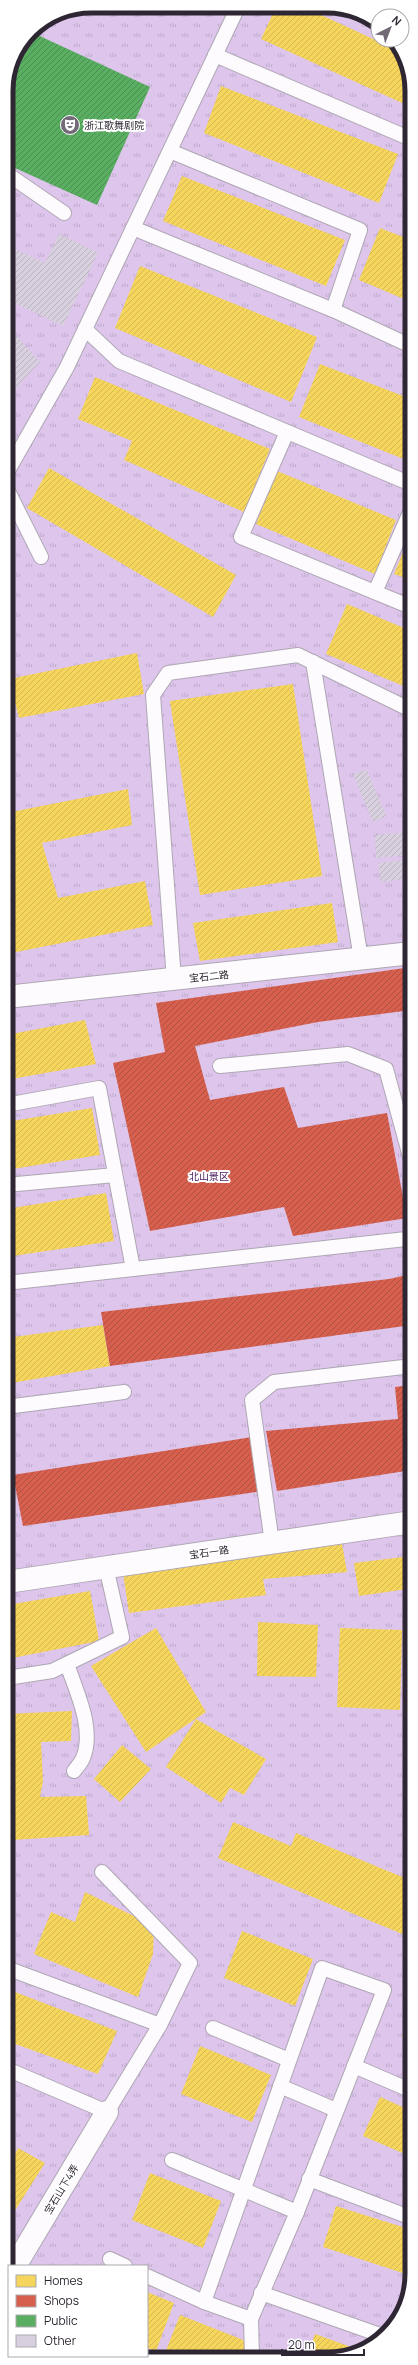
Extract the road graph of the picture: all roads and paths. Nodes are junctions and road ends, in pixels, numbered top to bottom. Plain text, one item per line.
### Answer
1 (235, 13) edge
2 (215, 55) junction
3 (405, 136) edge
4 (170, 151) junction
5 (13, 178) edge
6 (64, 213) dead end
7 (133, 228) junction
8 (333, 310) junction
9 (85, 329) junction
10 (405, 343) edge
11 (287, 432) junction
12 (13, 462) edge
13 (405, 481) edge
14 (13, 501) edge
15 (405, 524) edge
16 (41, 557) dead end
17 (375, 592) junction
18 (405, 604) edge
19 (312, 662) junction
20 (405, 707) edge
21 (405, 954) edge
22 (361, 959) junction
23 (174, 980) junction
24 (13, 996) edge
25 (220, 1066) dead end
26 (13, 1105) edge
27 (405, 1138) edge
28 (115, 1175) junction
29 (13, 1184) edge
30 (405, 1239) edge
31 (133, 1269) junction
32 (13, 1282) edge
33 (405, 1367) edge
34 (124, 1392) dead end
35 (13, 1406) edge
36 (405, 1523) edge
37 (272, 1543) junction
38 (106, 1567) junction
39 (13, 1581) edge
40 (67, 1664) junction
41 (13, 1677) edge
42 (74, 1771) dead end
43 (102, 1872) dead end
44 (13, 1970) edge
45 (160, 2025) junction
46 (213, 2028) dead end
47 (289, 2060) junction
48 (354, 2066) junction
49 (13, 2072) edge
50 (280, 2086) junction
51 (405, 2088) edge
52 (336, 2110) junction
53 (107, 2112) junction
54 (172, 2160) dead end
55 (309, 2179) junction
56 (243, 2191) junction
57 (296, 2212) junction
58 (405, 2215) edge
59 (110, 2259) dead end
60 (16, 2265) edge
61 (123, 2265) edge
62 (148, 2276) edge
63 (262, 2293) junction
64 (204, 2302) junction
65 (251, 2319) junction
66 (377, 2334) edge
67 (252, 2352) edge

1 - 2 lane
2 - 3 lane
2 - 4 lane
4 - 7 lane
4 - 8 lane
5 - 6 lane
7 - 8 lane
7 - 9 lane
8 - 10 lane
9 - 11 lane
9 - 12 lane
11 - 13 lane
11 - 17 lane
14 - 16 lane
15 - 17 lane
17 - 18 lane
19 - 20 lane
19 - 22 lane
19 - 23 lane
21 - 22 street, 宝石二路
22 - 23 street, 宝石二路
23 - 24 street, 宝石二路
25 - 27 lane
26 - 28 lane
28 - 29 lane
28 - 31 lane
30 - 31 lane
31 - 32 lane
33 - 37 lane
34 - 35 lane
36 - 37 street, 宝石一路
37 - 38 street, 宝石一路
38 - 39 street, 宝石一路
38 - 40 lane
40 - 41 lane
40 - 42 lane
43 - 45 lane
44 - 45 lane
45 - 53 lane
46 - 47 lane
47 - 48 lane
47 - 50 lane
48 - 51 lane
48 - 52 lane
49 - 53 lane
50 - 52 lane
50 - 56 lane
52 - 55 lane
53 - 60 street, 宝石山下4弄
54 - 56 lane
55 - 57 lane
55 - 58 lane
56 - 57 lane
56 - 64 lane
57 - 63 lane
59 - 61 lane
62 - 64 lane
63 - 65 lane
63 - 66 lane
64 - 65 lane
65 - 67 lane

